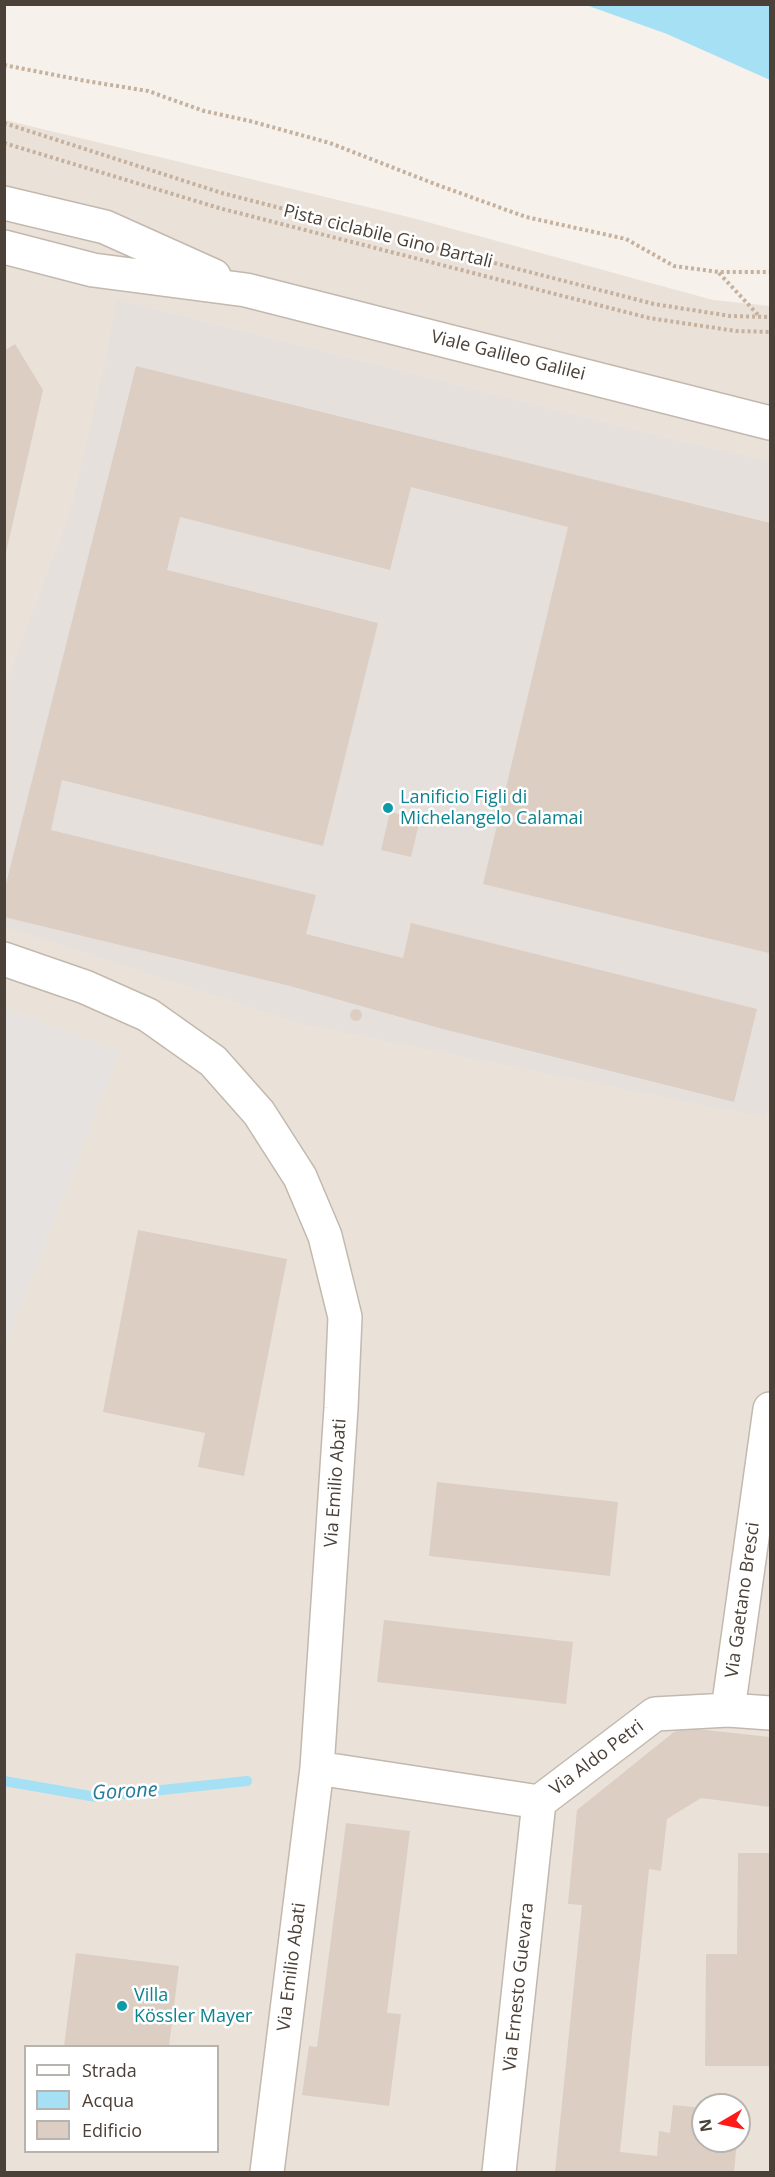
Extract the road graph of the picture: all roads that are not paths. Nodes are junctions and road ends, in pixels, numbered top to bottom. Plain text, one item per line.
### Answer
1 (4, 203) edge
2 (4, 247) edge
3 (246, 290) junction
4 (771, 423) edge
5 (4, 959) edge
6 (771, 1409) edge
7 (764, 1492) edge
8 (728, 1710) junction
9 (771, 1713) edge
10 (317, 1768) junction
11 (539, 1802) junction
12 (267, 2172) edge
13 (499, 2172) edge

1 - 3 street, Viale Galileo Galilei
2 - 3 street, Viale Galileo Galilei
3 - 4 street, Viale Galileo Galilei
5 - 10 street, Via Emilio Abati
6 - 7 street, Via Gaetano Bresci
7 - 8 street, Via Gaetano Bresci
8 - 9 street, Via Aldo Petri
8 - 11 street, Via Aldo Petri
10 - 11 street, Via Aldo Petri
10 - 12 street, Via Emilio Abati
11 - 13 street, Via Ernesto Guevara

